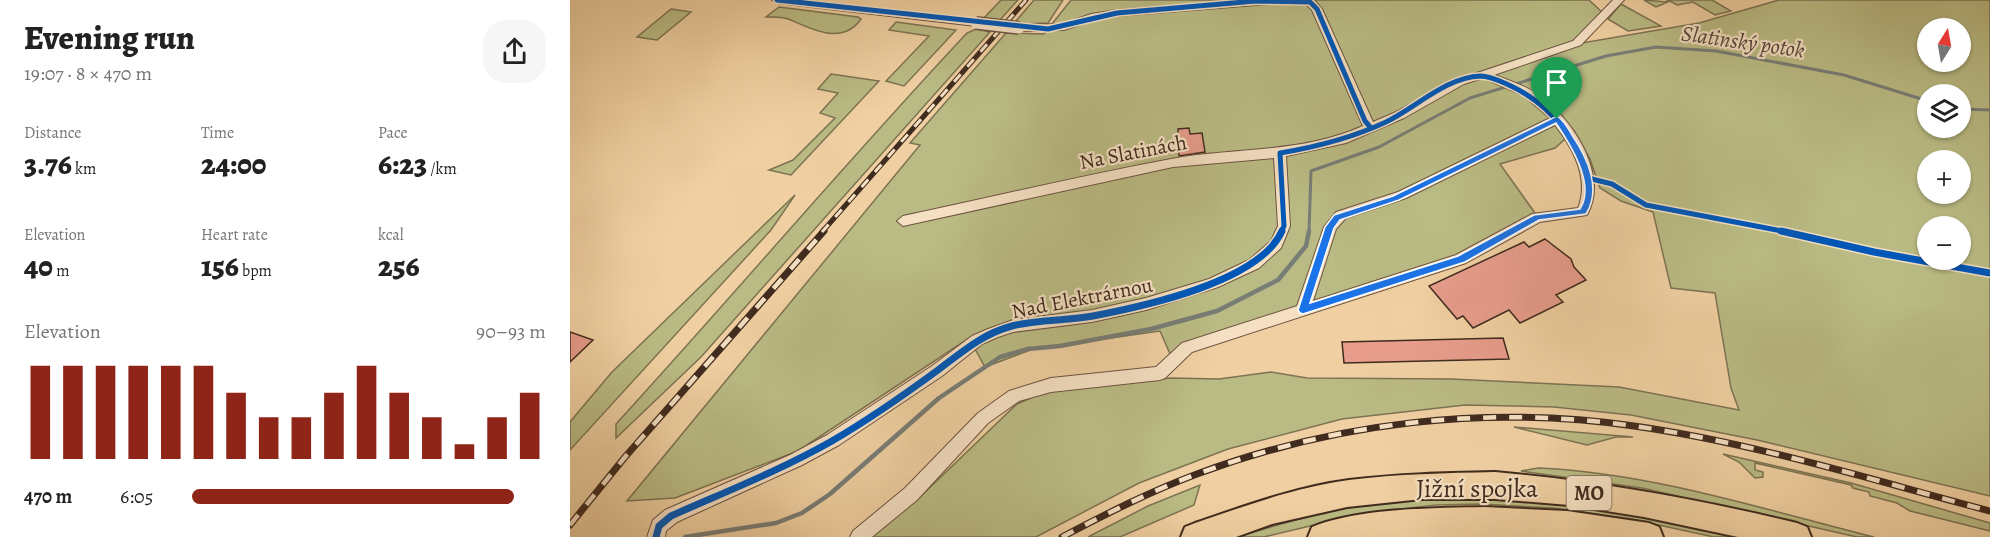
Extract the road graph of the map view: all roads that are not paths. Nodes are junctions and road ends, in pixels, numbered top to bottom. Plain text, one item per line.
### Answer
1 (777, 0) edge
2 (1619, 0) edge
3 (1223, 2) edge
4 (1485, 75) junction
5 (1557, 119) junction
6 (1371, 128) junction
7 (1280, 153) junction
8 (903, 221) dead end
9 (1303, 310) junction
10 (654, 533) edge
11 (859, 537) edge
12 (1195, 537) edge
13 (1322, 537) edge
14 (1649, 537) edge
15 (1797, 537) edge

1 - 3 street, bridge
2 - 4 street, Na Slatinách
3 - 6 street
4 - 5 street
4 - 6 street, Na Slatinách
5 - 9 street
5 - 9 street
6 - 7 street, Na Slatinách
7 - 8 street, Na Slatinách
7 - 10 street, Nad Elektrárnou
9 - 11 street
12 - 15 highway, Jižní spojka / MO
13 - 14 highway, Jižní spojka / MO

